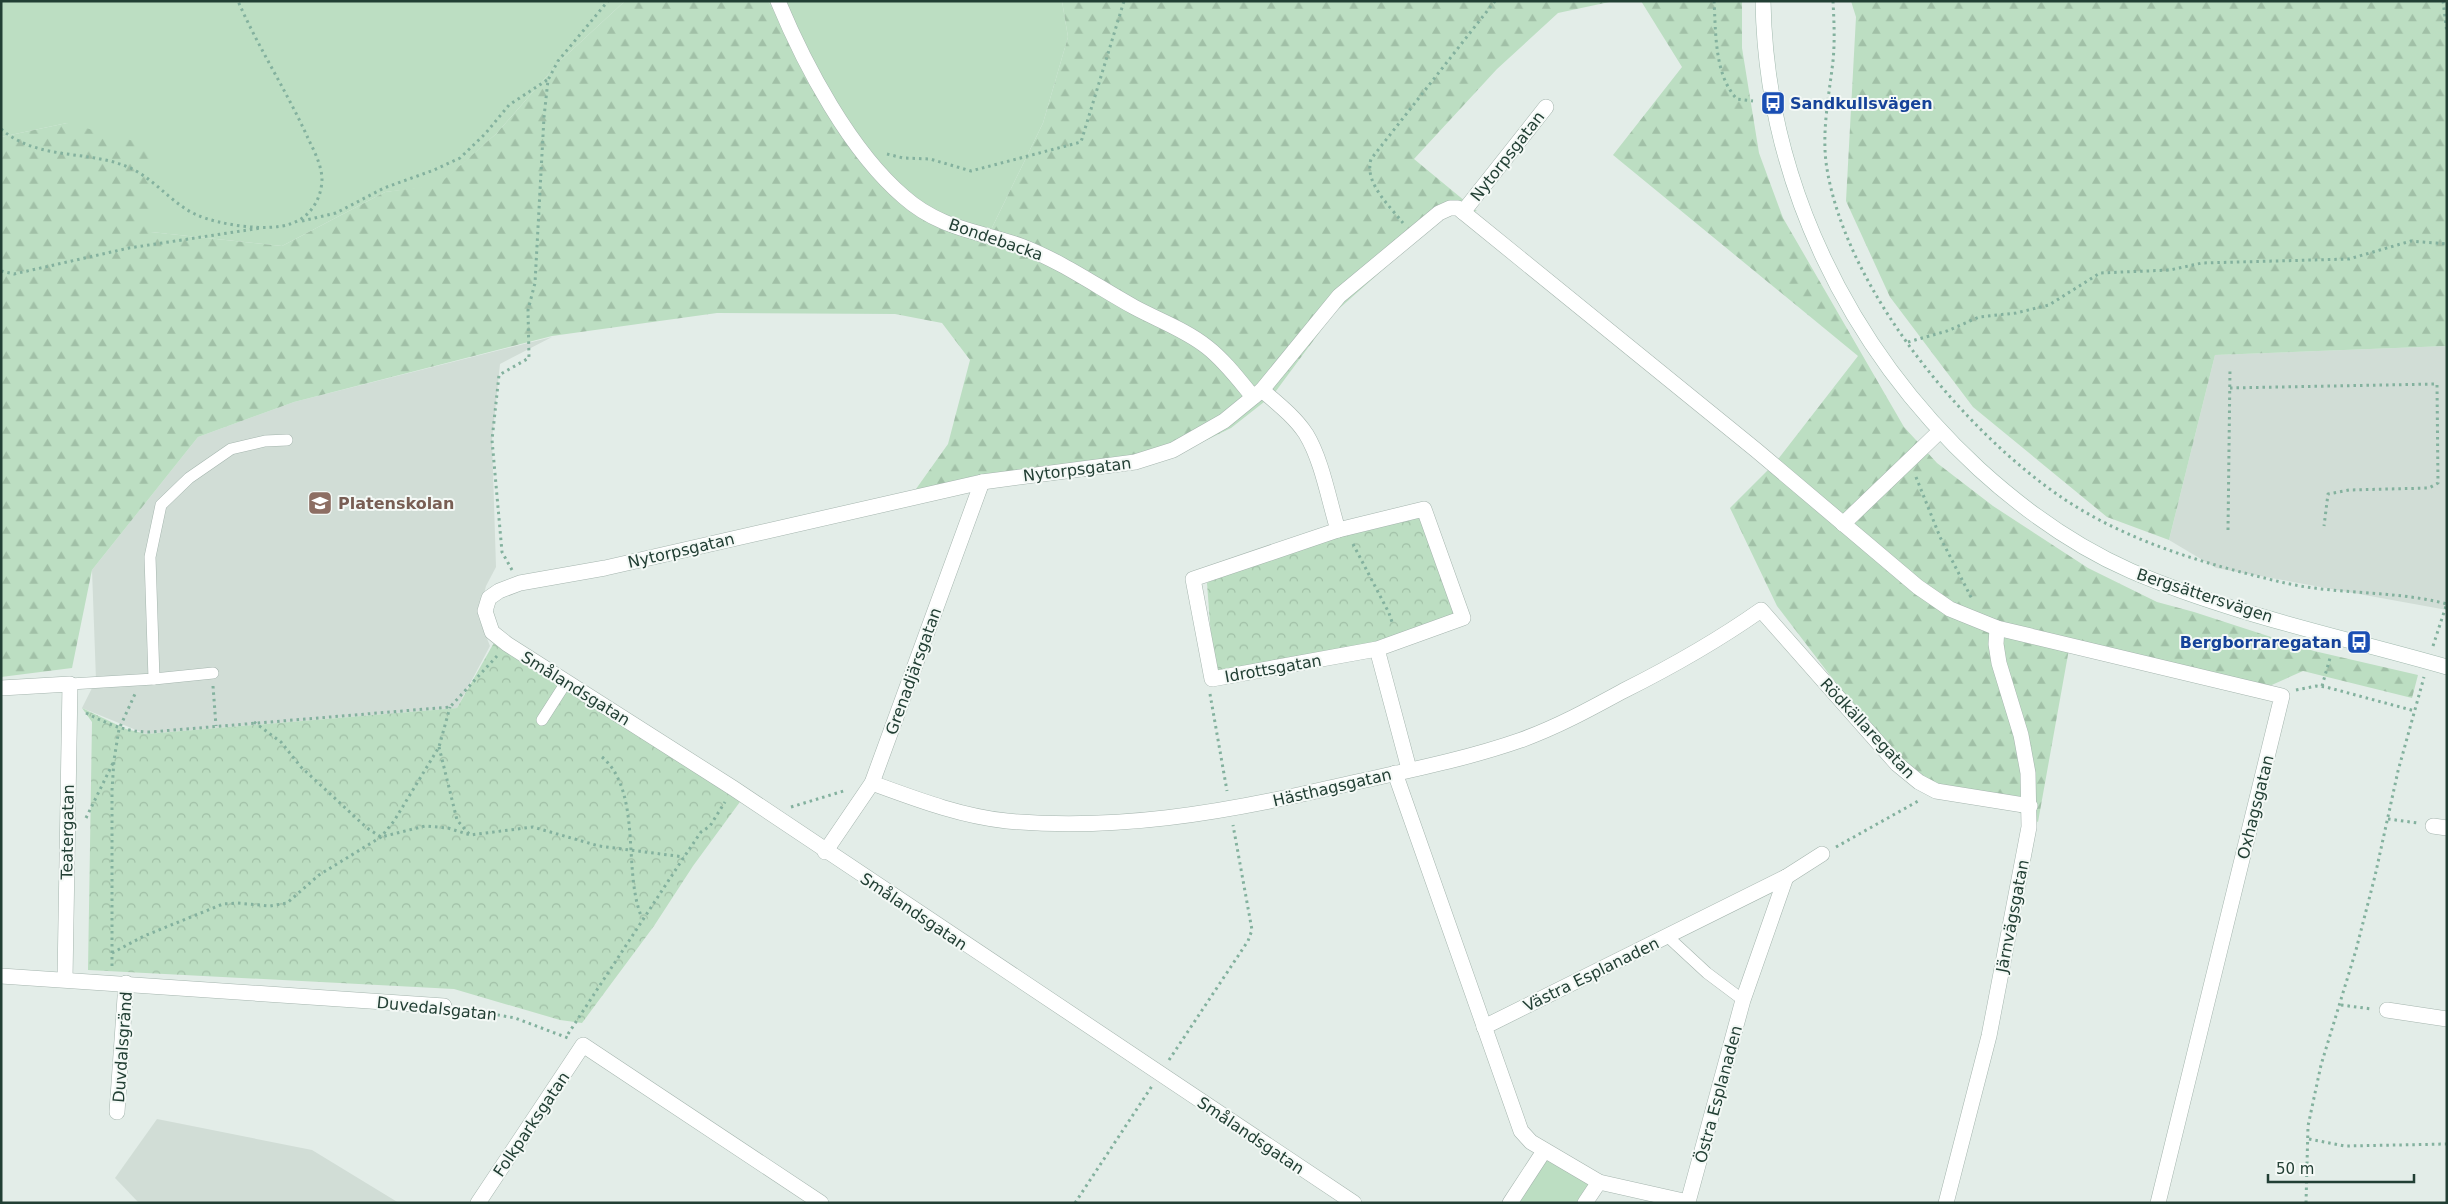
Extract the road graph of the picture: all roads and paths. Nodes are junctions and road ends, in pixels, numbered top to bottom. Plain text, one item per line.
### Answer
1 (238, 1) edge
2 (608, 1) edge
3 (778, 1) edge
4 (1124, 1) edge
5 (1494, 1) edge
6 (1714, 1) edge
7 (1763, 1) edge
8 (1833, 1) edge
9 (2443, 1) edge
10 (2447, 33) edge
11 (548, 80) junction
12 (1753, 101) dead end
13 (1546, 107) dead end
14 (1, 129) edge
15 (883, 153) dead end
16 (1464, 212) junction
17 (301, 221) junction
18 (267, 227) junction
19 (1413, 234) junction
20 (2447, 244) edge
21 (1, 271) edge
22 (1908, 342) junction
23 (2230, 368) dead end
24 (2230, 388) junction
25 (1257, 394) junction
26 (1940, 431) junction
27 (287, 440) dead end
28 (1911, 459) junction
29 (982, 482) junction
30 (1843, 524) junction
31 (2324, 526) dead end
32 (1342, 529) junction
33 (2228, 530) dead end
34 (520, 583) junction
35 (2447, 604) edge
36 (1762, 610) joint
37 (485, 611) joint
38 (1991, 626) junction
39 (1398, 643) junction
40 (507, 644) junction
41 (1377, 649) junction
42 (2432, 649) dead end
43 (2330, 658) dead end
44 (2447, 667) edge
45 (212, 673) joint
46 (2424, 674) dead end
47 (154, 679) junction
48 (1212, 679) junction
49 (138, 680) junction
50 (567, 681) junction
51 (70, 684) junction
52 (2322, 686) junction
53 (1, 688) edge
54 (2282, 696) junction
55 (450, 707) junction
56 (2414, 710) junction
57 (69, 711) junction
58 (542, 720) dead end
59 (254, 722) junction
60 (216, 726) junction
61 (119, 729) junction
62 (439, 747) junction
63 (602, 757) dead end
64 (114, 760) junction
65 (1402, 771) junction
66 (872, 783) junction
67 (733, 788) junction
68 (1936, 791) junction
69 (2030, 806) junction
70 (1230, 809) junction
71 (2388, 818) junction
72 (778, 819) junction
73 (84, 821) dead end
74 (2440, 827) edge
75 (380, 836) junction
76 (470, 836) junction
77 (632, 850) junction
78 (825, 852) junction
79 (1822, 854) joint
80 (684, 857) junction
81 (1786, 877) junction
82 (642, 918) junction
83 (1667, 936) junction
84 (112, 953) junction
85 (1, 976) edge
86 (65, 979) junction
87 (119, 982) junction
88 (1744, 1000) junction
89 (2341, 1005) junction
90 (444, 1006) joint
91 (2387, 1010) joint
92 (2447, 1019) edge
93 (1484, 1027) junction
94 (566, 1037) junction
95 (583, 1045) junction
96 (1160, 1074) junction
97 (117, 1112) dead end
98 (2309, 1139) junction
99 (2447, 1144) edge
100 (1544, 1151) junction
101 (1599, 1182) junction
102 (478, 1203) edge
103 (821, 1203) edge
104 (1075, 1203) edge
105 (1354, 1203) edge
106 (1510, 1203) edge
107 (1585, 1203) edge
108 (1946, 1203) edge
109 (2158, 1203) edge
110 (2306, 1203) edge

1 - 17 path
2 - 11 path
3 - 25 street, Bondebacka
4 - 15 path
5 - 19 path
6 - 12 path
7 - 26 street, Bergsättersvägen
8 - 22 path
9 - 10 path
11 - 17 path
11 - 34 path
13 - 16 street, Nytorpsgatan
14 - 18 path
16 - 19 street, Nytorpsgatan
16 - 30 street
17 - 18 path
18 - 21 path
19 - 25 street, Nytorpsgatan
20 - 22 path
22 - 35 path
23 - 24 path
24 - 31 path
24 - 33 path
25 - 29 street, Nytorpsgatan
25 - 32 street
26 - 28 street
26 - 44 street, Bergsättersvägen
27 - 47 lane
28 - 30 street
28 - 38 path
29 - 34 street, Nytorpsgatan
29 - 66 street, Grenadjärsgatan
30 - 38 street
32 - 39 path
32 - 39 street, Idrottsgatan
32 - 48 street, Idrottsgatan
34 - 37 street, Nytorpsgatan
35 - 42 path
36 - 65 street, Hästhagsgatan
36 - 68 street, Rödkällaregatan
37 - 40 street, Smålandsgatan
38 - 54 street
38 - 69 street, Järnvägsgatan
39 - 41 street, Idrottsgatan
40 - 50 street, Smålandsgatan
40 - 55 path
41 - 48 street, Idrottsgatan
41 - 65 street
43 - 52 path
45 - 47 lane
45 - 60 path
46 - 56 path
47 - 49 lane
48 - 70 path
49 - 51 lane
49 - 61 path
50 - 58 lane
50 - 67 street, Smålandsgatan
51 - 53 street
51 - 57 street, Teatergatan
52 - 54 path
52 - 56 path
54 - 109 street, Oxhagsgatan
55 - 59 path
55 - 62 path
56 - 71 path
57 - 61 path
57 - 86 street, Teatergatan
59 - 60 path
59 - 75 path
60 - 61 path
61 - 64 path
62 - 75 path
62 - 76 path
63 - 77 path
64 - 73 path
64 - 84 path
65 - 70 street, Hästhagsgatan
65 - 93 street
66 - 70 street, Hästhagsgatan
66 - 72 path
66 - 78 street, Grenadjärsgatan
67 - 72 street, Smålandsgatan
67 - 80 path
68 - 69 street, Rödkällaregatan
68 - 79 path
69 - 108 street, Järnvägsgatan
70 - 96 path
71 - 74 path
71 - 89 path
72 - 78 street, Smålandsgatan
75 - 76 path
75 - 84 path
76 - 77 path
77 - 80 path
77 - 82 path
78 - 96 street, Smålandsgatan
79 - 81 street, Västra Esplanaden
80 - 82 path
81 - 83 street, Västra Esplanaden
81 - 88 street, Östra Esplanaden
82 - 94 path
83 - 88 lane
83 - 93 street, Västra Esplanaden
84 - 87 path
85 - 86 street, Duvedalsgatan
86 - 87 street, Duvedalsgatan
87 - 90 street, Duvedalsgatan
87 - 97 street, Duvdalsgränd
88 - 101 street, Östra Esplanaden
89 - 91 path
89 - 98 path
90 - 94 path, Duvedalsgatan
91 - 92 street
93 - 100 street
94 - 95 path, Duvedalsgatan
95 - 102 street, Folkparksgatan
95 - 103 street
96 - 104 path
96 - 105 street, Smålandsgatan
98 - 99 path
98 - 110 path
100 - 101 street
100 - 106 street
101 - 107 street

